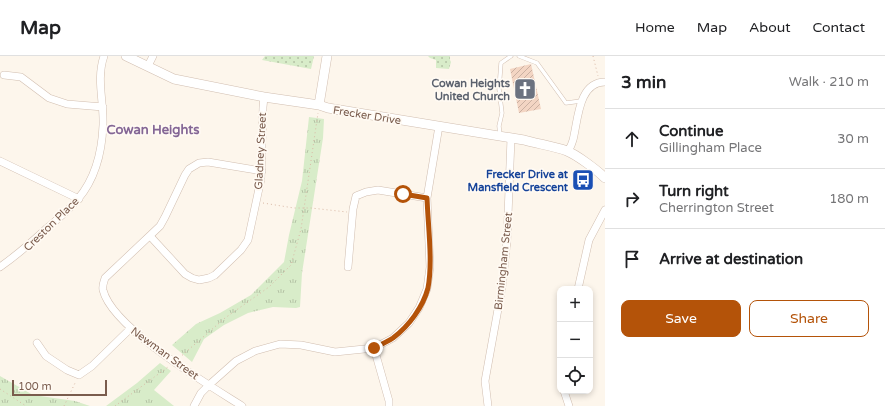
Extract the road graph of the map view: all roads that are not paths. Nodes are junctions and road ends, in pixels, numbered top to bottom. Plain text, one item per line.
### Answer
1 (104, 56) edge
2 (126, 56) edge
3 (153, 56) edge
4 (327, 56) edge
5 (510, 56) edge
6 (519, 56) edge
7 (148, 66) junction
8 (4, 75) dead end
9 (605, 82) edge
10 (264, 97) junction
11 (581, 101) junction
12 (103, 107) junction
13 (319, 109) junction
14 (439, 126) junction
15 (500, 136) junction
16 (511, 138) junction
17 (568, 151) junction
18 (0, 161) edge
19 (262, 171) junction
20 (605, 178) edge
21 (79, 198) junction
22 (427, 198) junction
23 (605, 210) edge
24 (150, 236) junction
25 (0, 267) edge
26 (348, 267) dead end
27 (579, 286) edge
28 (130, 328) junction
29 (37, 343) dead end
30 (374, 348) junction
31 (209, 385) junction
32 (565, 394) edge
33 (194, 406) edge
34 (242, 406) edge
35 (389, 406) edge
36 (488, 406) edge
37 (569, 406) edge

1 - 12 street, Creston Place
2 - 7 street, Frecker Drive
3 - 7 street
4 - 13 street
5 - 15 lane
6 - 11 lane
7 - 10 street, Frecker Drive
8 - 12 street
9 - 11 street
10 - 13 street, Frecker Drive
10 - 19 street, Gladney Street
11 - 17 street
12 - 21 street, Creston Place
13 - 14 street, Frecker Drive
14 - 15 street, Frecker Drive
14 - 22 street
15 - 16 street, Frecker Drive
16 - 17 street, Frecker Drive
16 - 36 street, Birmingham Street
17 - 20 street, Frecker Drive
18 - 21 street
19 - 24 street, Newman Street
19 - 24 street, Gladney Street
21 - 25 street, Creston Place
22 - 26 street
22 - 30 street
23 - 27 street
24 - 28 street, Newman Street
28 - 29 street
28 - 31 street, Newman Street
30 - 31 street
30 - 35 street
31 - 33 street
31 - 34 street, Newman Street
32 - 37 street

